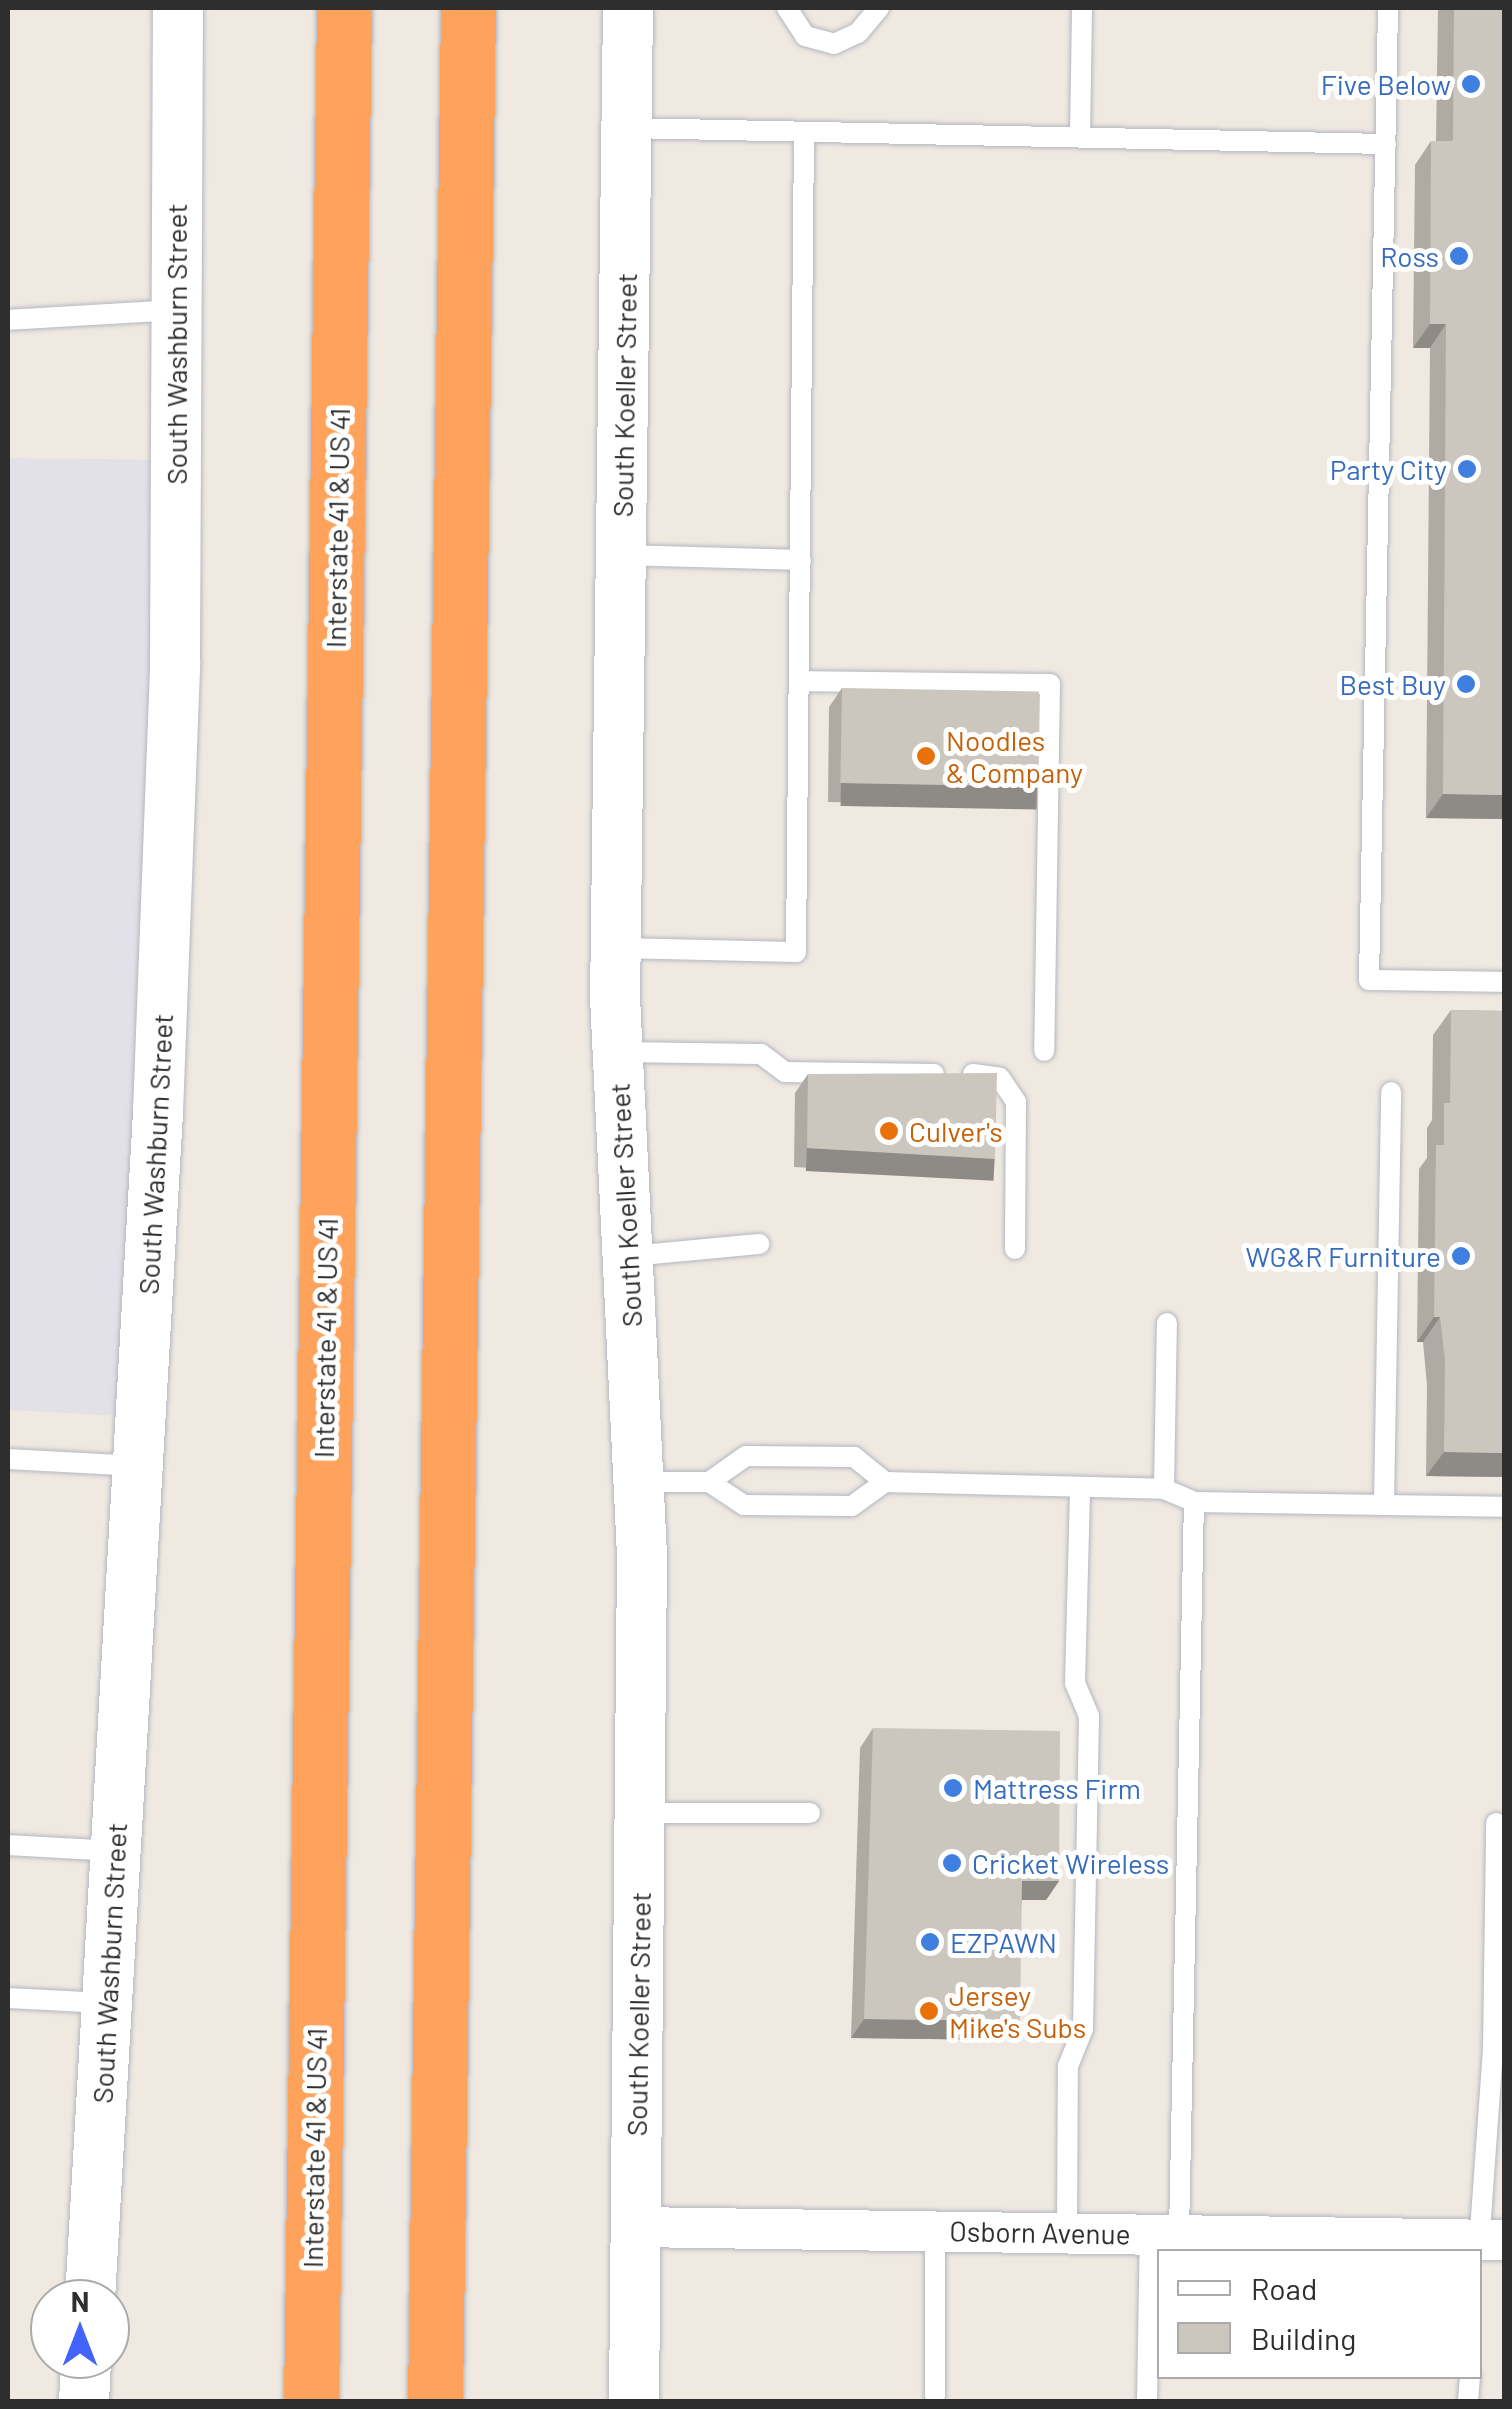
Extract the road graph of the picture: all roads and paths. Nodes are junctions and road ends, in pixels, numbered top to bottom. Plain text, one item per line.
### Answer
1 (178, 8) edge
2 (344, 8) edge
3 (468, 8) edge
4 (628, 8) edge
5 (787, 8) edge
6 (880, 8) edge
7 (1082, 8) edge
8 (1388, 8) edge
9 (626, 128) junction
10 (804, 132) junction
11 (1080, 138) junction
12 (1386, 144) junction
13 (176, 310) junction
14 (8, 320) edge
15 (622, 555) junction
16 (800, 560) junction
17 (800, 681) junction
18 (616, 948) junction
19 (1504, 982) edge
20 (1044, 1051) dead end
21 (617, 1052) junction
22 (1392, 1092) dead end
23 (759, 1244) dead end
24 (1015, 1249) dead end
25 (628, 1256) junction
26 (1167, 1324) dead end
27 (8, 1459) edge
28 (138, 1466) junction
29 (639, 1482) junction
30 (709, 1482) junction
31 (885, 1482) junction
32 (1080, 1487) junction
33 (1164, 1489) junction
34 (1194, 1502) junction
35 (1384, 1504) junction
36 (1504, 1506) edge
37 (640, 1813) junction
38 (810, 1813) dead end
39 (1496, 1823) dead end
40 (8, 1845) edge
41 (116, 1850) junction
42 (8, 1998) edge
43 (106, 2004) junction
44 (635, 2227) junction
45 (935, 2231) junction
46 (1067, 2232) junction
47 (1165, 2233) junction
48 (1488, 2243) edge
49 (1163, 2249) edge
50 (91, 2279) edge
51 (1157, 2312) edge
52 (935, 2396) dead end
53 (1148, 2400) edge
54 (311, 2402) edge
55 (435, 2402) edge
56 (634, 2402) edge

1 - 13 street, South Washburn Street
2 - 54 highway, Interstate 41 & US 41
3 - 55 highway
4 - 9 street, South Koeller Street
5 - 6 lane
7 - 11 lane
8 - 12 lane
9 - 10 lane
9 - 15 street, South Koeller Street
10 - 11 lane
10 - 16 lane
11 - 12 lane
12 - 19 lane
13 - 14 lane
13 - 28 street, South Washburn Street
15 - 16 lane
15 - 18 street, South Koeller Street
16 - 17 lane
17 - 18 lane
17 - 20 lane
18 - 21 street, South Koeller Street
21 - 24 lane
21 - 25 street, South Koeller Street
22 - 35 lane
23 - 25 lane
25 - 29 street, South Koeller Street
26 - 33 lane
27 - 28 lane
28 - 41 street, South Washburn Street
29 - 30 lane
29 - 37 street, South Koeller Street
30 - 31 lane
30 - 31 lane
31 - 32 lane
32 - 33 lane
32 - 46 lane
33 - 34 lane
34 - 35 lane
34 - 47 lane
35 - 36 lane
37 - 38 lane
37 - 44 street, South Koeller Street
39 - 48 lane
40 - 41 lane
41 - 43 street, South Washburn Street
42 - 43 lane
43 - 50 street, South Washburn Street
44 - 45 street, Osborn Avenue
44 - 56 street, South Koeller Street
45 - 46 street, Osborn Avenue
45 - 52 lane
46 - 47 street, Osborn Avenue
47 - 48 street, Osborn Avenue
47 - 49 lane
51 - 53 lane

